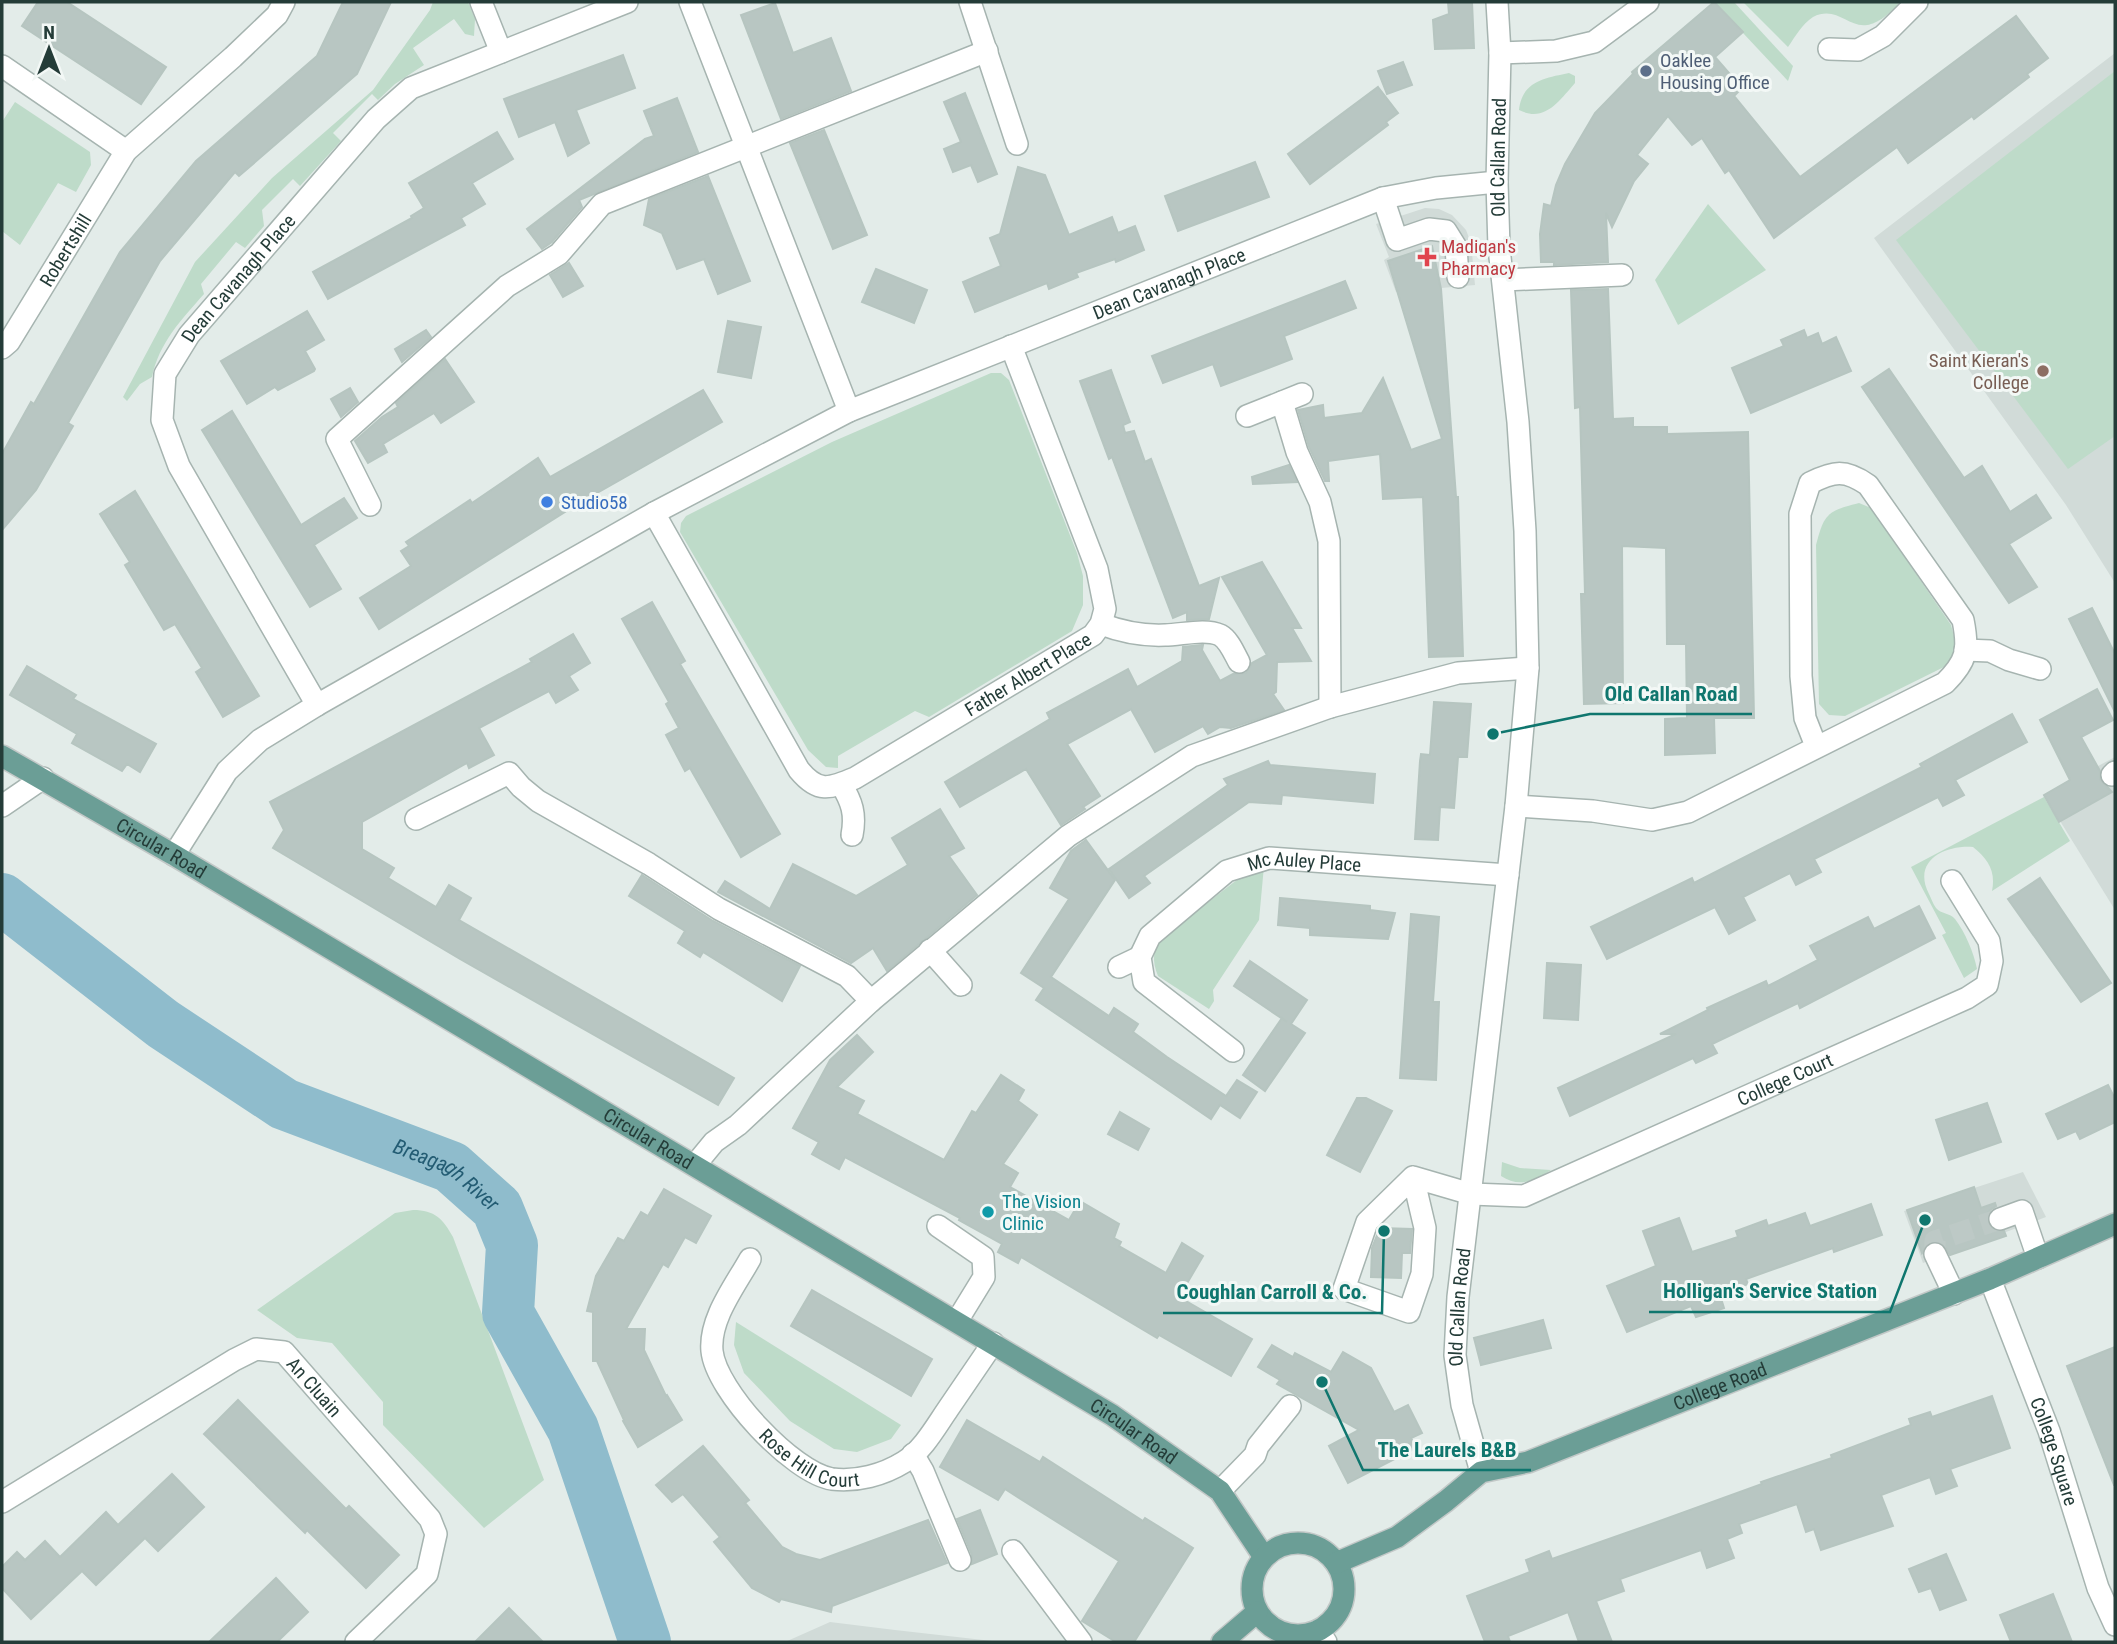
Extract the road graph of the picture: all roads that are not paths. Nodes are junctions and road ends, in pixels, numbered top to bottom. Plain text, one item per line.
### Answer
1 (284, 2) edge
2 (481, 2) edge
3 (627, 2) edge
4 (690, 2) edge
5 (970, 2) edge
6 (1497, 2) edge
7 (1648, 2) edge
8 (1917, 2) edge
9 (1829, 49) dead end
10 (988, 51) junction
11 (501, 52) junction
12 (1500, 52) junction
13 (2, 66) edge
14 (1017, 144) dead end
15 (748, 147) junction
16 (126, 151) junction
17 (1497, 182) junction
18 (1383, 198) junction
19 (1622, 275) dead end
20 (1458, 276) dead end
21 (1503, 279) junction
22 (1011, 346) junction
23 (2, 348) edge
24 (849, 411) junction
25 (1247, 416) dead end
26 (370, 505) dead end
27 (654, 513) junction
28 (1101, 624) junction
29 (1965, 650) junction
30 (1239, 662) dead end
31 (1528, 668) junction
32 (2040, 669) dead end
33 (317, 705) junction
34 (1330, 707) junction
35 (1816, 746) junction
36 (2, 756) edge
37 (43, 778) junction
38 (841, 784) junction
39 (2, 806) edge
40 (1516, 806) junction
41 (416, 819) dead end
42 (852, 835) dead end
43 (174, 855) junction
44 (1508, 875) junction
45 (1952, 881) dead end
46 (930, 950) junction
47 (1140, 957) junction
48 (1119, 967) dead end
49 (961, 985) dead end
50 (871, 1002) junction
51 (1233, 1051) dead end
52 (695, 1165) junction
53 (1413, 1177) junction
54 (1471, 1194) junction
55 (2000, 1219) tunnel mouth
56 (2115, 1224) edge
57 (938, 1227) dead end
58 (1935, 1254) dead end
59 (2038, 1258) junction
60 (750, 1259) dead end
61 (1990, 1279) junction
62 (1954, 1294) junction
63 (957, 1321) junction
64 (993, 1343) junction
65 (1290, 1406) dead end
66 (914, 1454) junction
67 (1481, 1472) junction
68 (1220, 1491) junction
69 (2, 1502) edge
70 (1013, 1551) dead end
71 (1264, 1557) junction
72 (960, 1560) dead end
73 (1336, 1563) junction
74 (1257, 1612) junction
75 (2115, 1625) edge
76 (1322, 1637) edge
77 (356, 1642) edge
78 (1081, 1642) edge
79 (1222, 1642) edge

1 - 16 street, Robertshill
2 - 11 street
3 - 11 street, Dean Cavanagh Place
4 - 15 street
5 - 10 street
6 - 12 street, Old Callan Road
7 - 12 street
8 - 9 street
10 - 14 street
10 - 15 street
11 - 33 street, Dean Cavanagh Place
12 - 17 street, Old Callan Road
13 - 16 street
15 - 24 street
15 - 26 street
16 - 23 street, Robertshill
17 - 18 street, Dean Cavanagh Place
17 - 21 street, Old Callan Road
18 - 20 street
18 - 22 street, Dean Cavanagh Place
19 - 21 street
21 - 31 street, Old Callan Road
22 - 24 street, Dean Cavanagh Place
22 - 28 street, Father Albert Place
24 - 27 street, Dean Cavanagh Place
25 - 34 street
27 - 33 street, Dean Cavanagh Place
27 - 38 street
28 - 30 street
28 - 38 street, Father Albert Place
29 - 32 street
29 - 35 street
29 - 35 street
31 - 34 street
31 - 40 street, Old Callan Road
33 - 43 street, Dean Cavanagh Place
34 - 46 street
35 - 40 street
36 - 37 main road, Circular Road
37 - 39 street
37 - 43 main road, Circular Road
38 - 42 street
40 - 44 street, Old Callan Road
41 - 50 street
43 - 52 main road, Circular Road
44 - 47 street, Mc Auley Place
44 - 54 street, Old Callan Road
45 - 54 street, College Court
46 - 49 street
46 - 50 street
47 - 48 street
47 - 51 street
50 - 52 street
52 - 63 main road, Circular Road
53 - 53 street
53 - 54 street
54 - 67 street, Old Callan Road
55 - 59 street
56 - 59 main road, College Road
57 - 63 street
58 - 62 street
59 - 61 main road, College Road
60 - 66 street, Rose Hill Court
61 - 62 main road, College Road
61 - 75 street, College Square
62 - 67 main road, College Road
63 - 64 main road, Circular Road
64 - 66 street, Rose Hill Court
64 - 68 main road, Circular Road
65 - 68 street
66 - 72 street
67 - 73 main road, College Road
68 - 71 main road, Circular Road
69 - 77 street, An Cluain
70 - 78 street
71 - 73 main road
71 - 74 main road
73 - 76 main road
74 - 76 main road
74 - 79 main road

